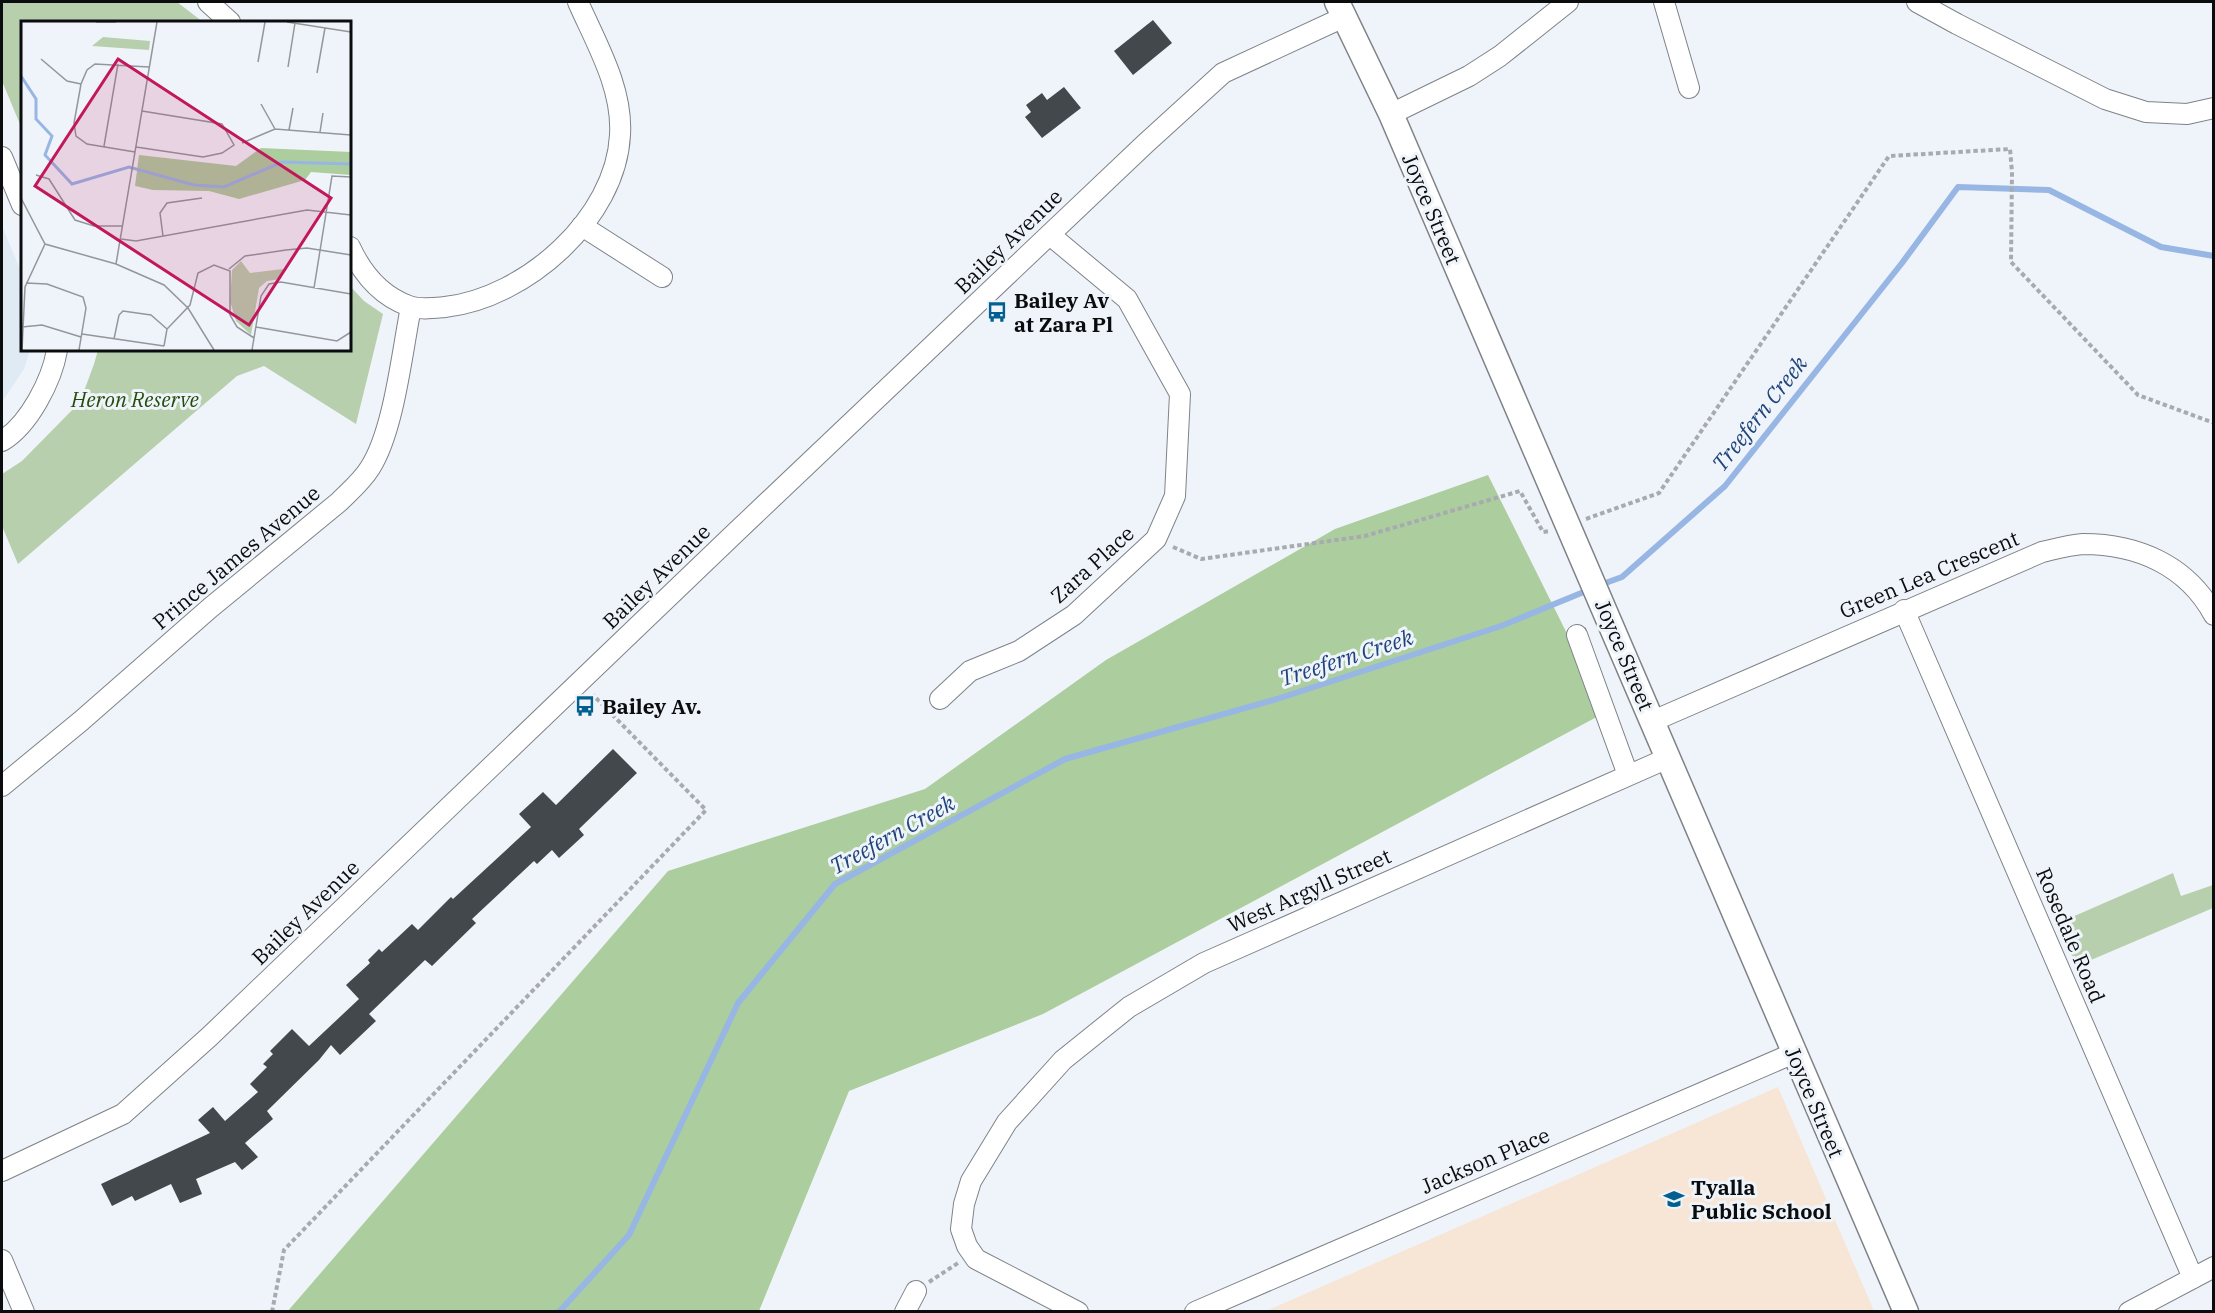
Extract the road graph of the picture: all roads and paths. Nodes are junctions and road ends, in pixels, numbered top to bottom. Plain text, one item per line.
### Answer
1 (208, 2) edge
2 (578, 2) edge
3 (1568, 2) edge
4 (1664, 2) edge
5 (1917, 2) edge
6 (1341, 9) edge
7 (229, 21) edge
8 (1689, 88) dead end
9 (2214, 108) edge
10 (1391, 114) junction
11 (2, 157) edge
12 (21, 203) edge
13 (582, 226) junction
14 (1050, 235) junction
15 (351, 249) edge
16 (662, 277) dead end
17 (411, 307) junction
18 (57, 351) edge
19 (2214, 423) edge
20 (2, 441) edge
21 (1569, 525) junction
22 (1155, 539) junction
23 (1904, 610) junction
24 (2214, 615) edge
25 (1577, 635) dead end
26 (580, 682) junction
27 (940, 699) dead end
28 (1653, 721) junction
29 (1668, 758) junction
30 (1629, 776) junction
31 (2, 786) edge
32 (1794, 1053) junction
33 (2, 1172) edge
34 (971, 1254) junction
35 (2, 1260) edge
36 (2214, 1267) edge
37 (2193, 1278) junction
38 (916, 1290) joint
39 (24, 1311) edge
40 (272, 1311) edge
41 (905, 1311) edge
42 (1078, 1311) edge
43 (1195, 1311) edge
44 (1906, 1311) edge
45 (2129, 1311) edge

1 - 7 street
2 - 13 street
3 - 10 street
4 - 8 street
5 - 9 street
6 - 10 street, Joyce Street
6 - 14 street, Bailey Avenue
10 - 21 street, Joyce Street
11 - 12 street
13 - 16 street
13 - 17 street
14 - 22 street, Zara Place
14 - 26 street, Bailey Avenue
15 - 17 street
17 - 31 street, Prince James Avenue
18 - 20 street
19 - 21 path
21 - 22 path
21 - 28 street, Joyce Street
22 - 27 street, Zara Place
23 - 24 street, Green Lea Crescent
23 - 28 street, Green Lea Crescent
23 - 37 street, Rosedale Road
25 - 30 street
26 - 33 street, Bailey Avenue
26 - 40 path
28 - 29 street, Joyce Street
29 - 30 street, West Argyll Street
29 - 32 street, Joyce Street
30 - 34 street, West Argyll Street
32 - 43 street, Jackson Place
32 - 44 street, Joyce Street
34 - 38 path
34 - 42 street
35 - 39 street
36 - 37 street
37 - 45 street
38 - 41 street

